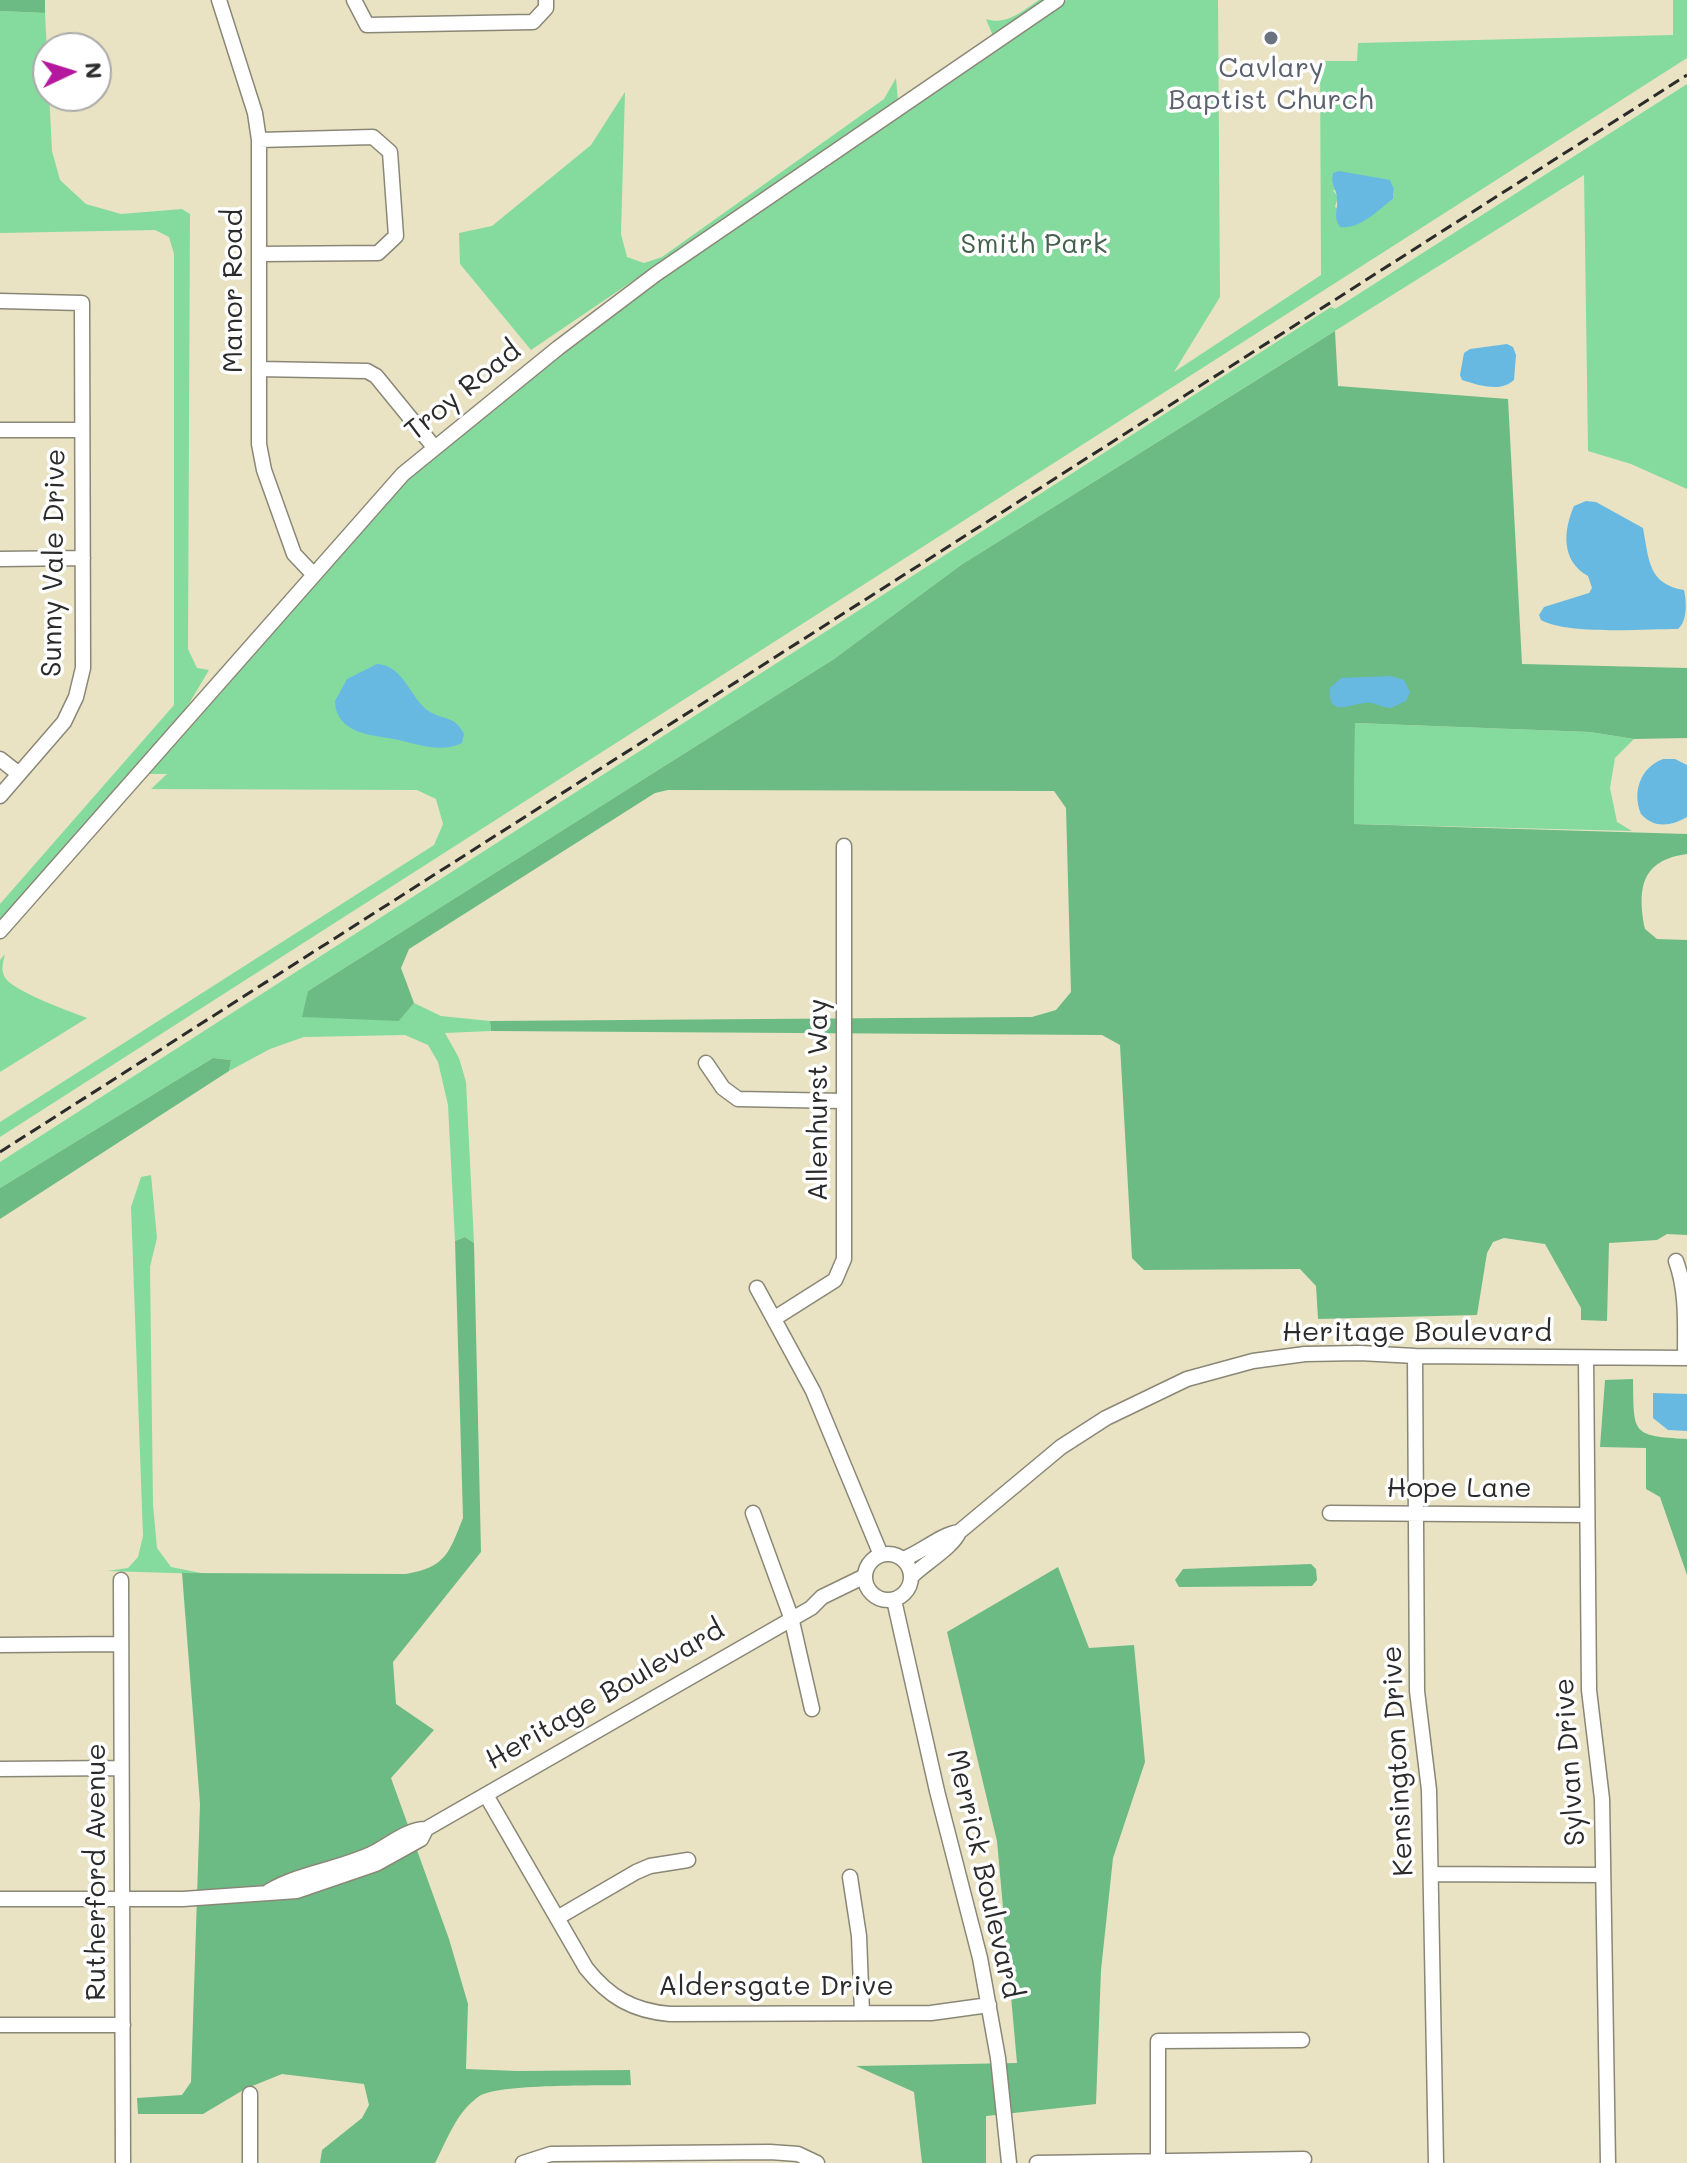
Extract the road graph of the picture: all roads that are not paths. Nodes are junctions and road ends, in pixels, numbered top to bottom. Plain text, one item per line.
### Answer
1 (219, 0) edge
2 (354, 0) edge
3 (546, 0) edge
4 (1057, 0) edge
5 (259, 140) junction
6 (260, 254) junction
7 (0, 301) edge
8 (259, 369) junction
9 (0, 430) edge
10 (82, 430) junction
11 (434, 447) junction
12 (83, 558) junction
13 (0, 559) edge
14 (313, 574) junction
15 (0, 759) edge
16 (19, 774) junction
17 (0, 796) edge
18 (844, 846) dead end
19 (0, 931) edge
20 (706, 1063) dead end
21 (843, 1101) junction
22 (1676, 1261) dead end
23 (757, 1288) dead end
24 (775, 1318) junction
25 (1415, 1356) junction
26 (1586, 1358) junction
27 (1686, 1358) edge
28 (753, 1513) dead end
29 (1330, 1513) dead end
30 (1416, 1514) junction
31 (1587, 1515) junction
32 (959, 1532) junction
33 (881, 1555) junction
34 (903, 1559) junction
35 (865, 1576) junction
36 (912, 1576) junction
37 (121, 1580) dead end
38 (872, 1594) junction
39 (894, 1600) junction
40 (811, 1608) junction
41 (791, 1617) junction
42 (121, 1644) junction
43 (0, 1645) edge
44 (812, 1709) dead end
45 (121, 1768) junction
46 (0, 1769) edge
47 (486, 1795) junction
48 (688, 1860) dead end
49 (1431, 1874) junction
50 (1603, 1875) junction
51 (850, 1877) dead end
52 (0, 1899) edge
53 (122, 1899) junction
54 (557, 1918) junction
55 (989, 2005) junction
56 (862, 2013) junction
57 (0, 2025) edge
58 (123, 2025) junction
59 (1302, 2040) dead end
60 (250, 2094) dead end
61 (1304, 2159) dead end
62 (1271, 2161) edge
63 (1158, 2162) edge
64 (123, 2163) edge
65 (250, 2163) edge
66 (523, 2163) edge
67 (817, 2163) edge
68 (1009, 2163) edge
69 (1037, 2163) edge
70 (1436, 2163) edge
71 (1608, 2163) edge

1 - 5 street, Manor Road
2 - 3 street
4 - 11 street, Troy Road
5 - 6 street, Manor Road
5 - 6 street
6 - 8 street, Manor Road
7 - 10 street, Sunny Vale Drive
8 - 11 street
8 - 14 street, Manor Road
9 - 10 street
10 - 12 street, Sunny Vale Drive
11 - 14 street, Troy Road
12 - 13 street
12 - 16 street, Sunny Vale Drive
14 - 19 street, Troy Road
15 - 16 street
16 - 17 street, Sunny Vale Drive
18 - 21 street, Allenhurst Way
20 - 21 street
21 - 24 street, Allenhurst Way
22 - 27 street
23 - 24 street
24 - 33 street
25 - 26 street, Heritage Boulevard
25 - 30 street, Kensington Drive
25 - 32 street, Heritage Boulevard
26 - 27 street, Heritage Boulevard
26 - 31 street, Sylvan Drive
28 - 41 street
29 - 30 street, Hope Lane
30 - 31 street, Hope Lane
30 - 49 street, Kensington Drive
31 - 50 street, Sylvan Drive
32 - 34 street, Heritage Boulevard
32 - 36 street, Heritage Boulevard
33 - 34 street
33 - 35 street
34 - 36 street
35 - 38 street
35 - 40 street, Heritage Boulevard
36 - 39 street
37 - 42 street, Rutherford Avenue
38 - 39 street
38 - 40 street, Heritage Boulevard
39 - 55 street, Merrick Boulevard
40 - 41 street, Heritage Boulevard
41 - 44 street
41 - 47 street, Heritage Boulevard
42 - 43 street
42 - 45 street, Rutherford Avenue
45 - 46 street
45 - 53 street, Rutherford Avenue
47 - 53 street, Heritage Boulevard
47 - 54 street, Aldersgate Drive
48 - 54 street
49 - 50 street
49 - 70 street, Kensington Drive
50 - 71 street, Sylvan Drive
51 - 56 street
52 - 53 street, Heritage Boulevard
53 - 58 street, Rutherford Avenue
54 - 56 street, Aldersgate Drive
55 - 56 street, Aldersgate Drive
55 - 68 street, Merrick Boulevard
57 - 58 street
58 - 64 street, Rutherford Avenue
59 - 63 street
60 - 65 street
61 - 62 street
62 - 63 street
63 - 69 street
66 - 67 street

